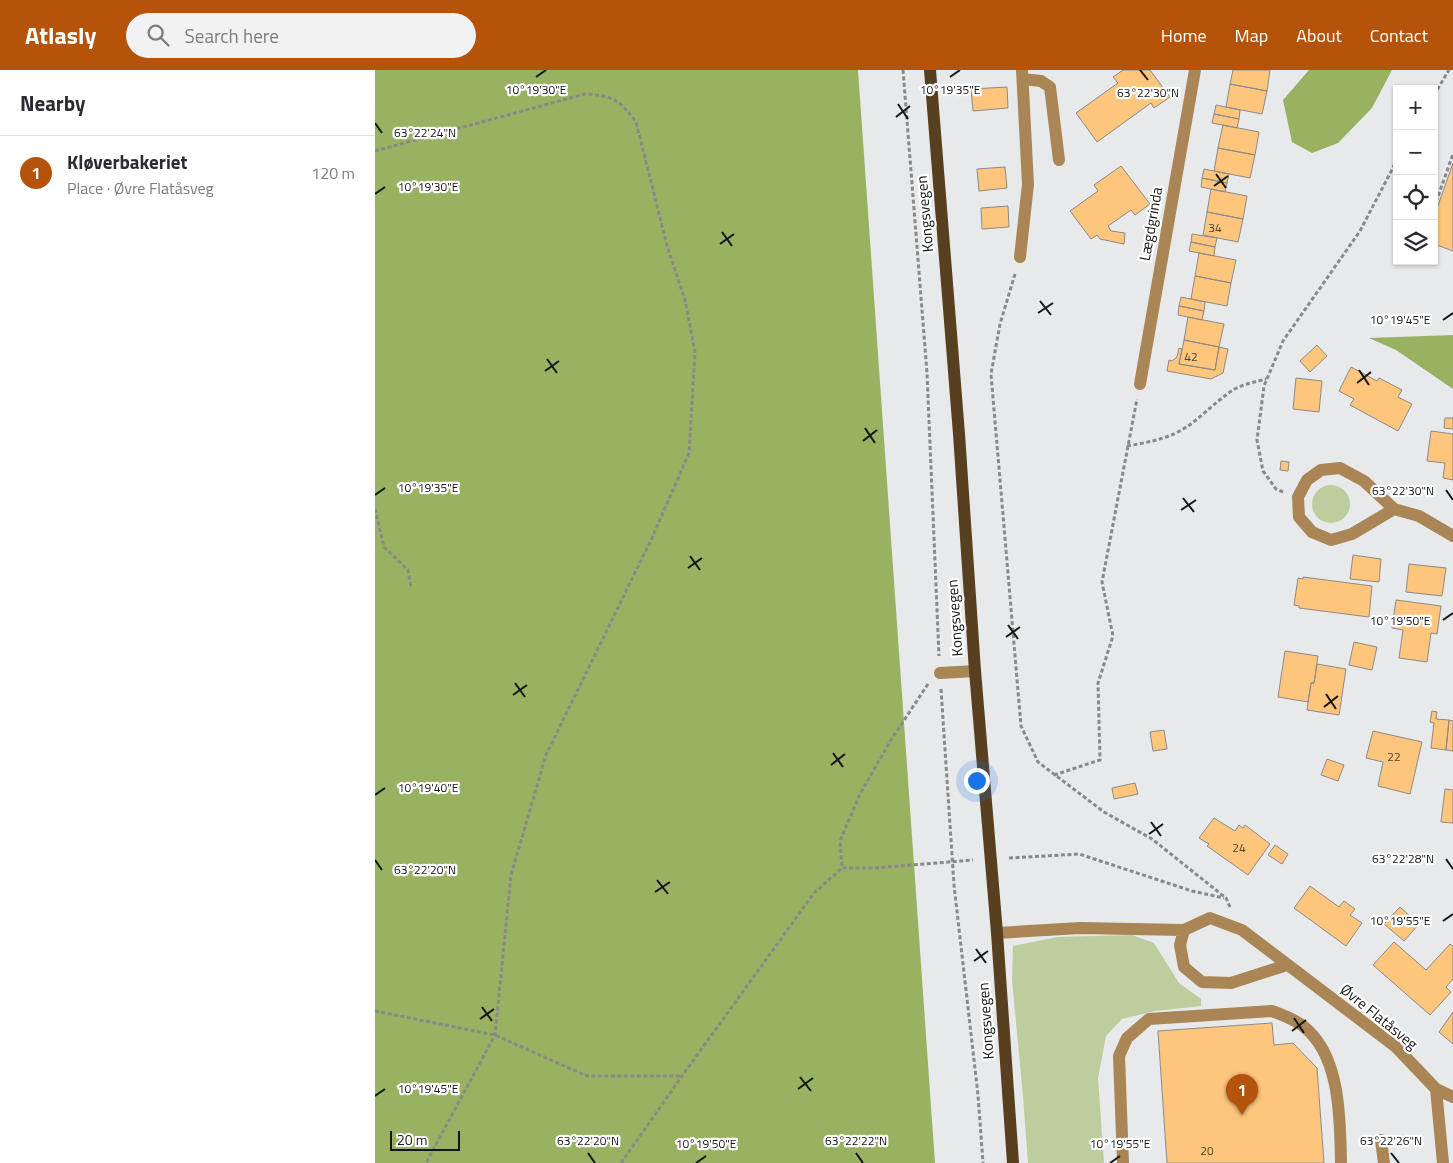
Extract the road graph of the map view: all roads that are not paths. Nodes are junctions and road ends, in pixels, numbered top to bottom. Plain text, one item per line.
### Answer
1 (930, 70) edge
2 (1195, 70) edge
3 (1022, 75) edge
4 (1059, 160) dead end
5 (1020, 257) road end
6 (1140, 384) road end
7 (1394, 509) junction
8 (1453, 536) edge
9 (975, 671) junction
10 (939, 674) road end
11 (1183, 930) junction
12 (997, 933) junction
13 (1287, 965) junction
14 (1436, 1088) junction
15 (1453, 1097) edge
16 (1381, 1140) dead end
17 (1013, 1163) edge
18 (1123, 1163) edge
19 (1341, 1163) edge
20 (1384, 1163) edge
21 (1443, 1163) edge

1 - 9 main road, Kongsvegen
2 - 6 street, Lægdgrinda
3 - 4 street
3 - 5 street
7 - 7 street
7 - 8 street
9 - 10 street
9 - 12 main road, Kongsvegen
11 - 12 street, Øvre Flatåsveg
11 - 13 street, Øvre Flatåsveg
11 - 13 street
12 - 17 main road, Kongsvegen
13 - 14 street, Øvre Flatåsveg
14 - 15 street, Øvre Flatåsveg
14 - 21 street
16 - 20 street
18 - 19 street

